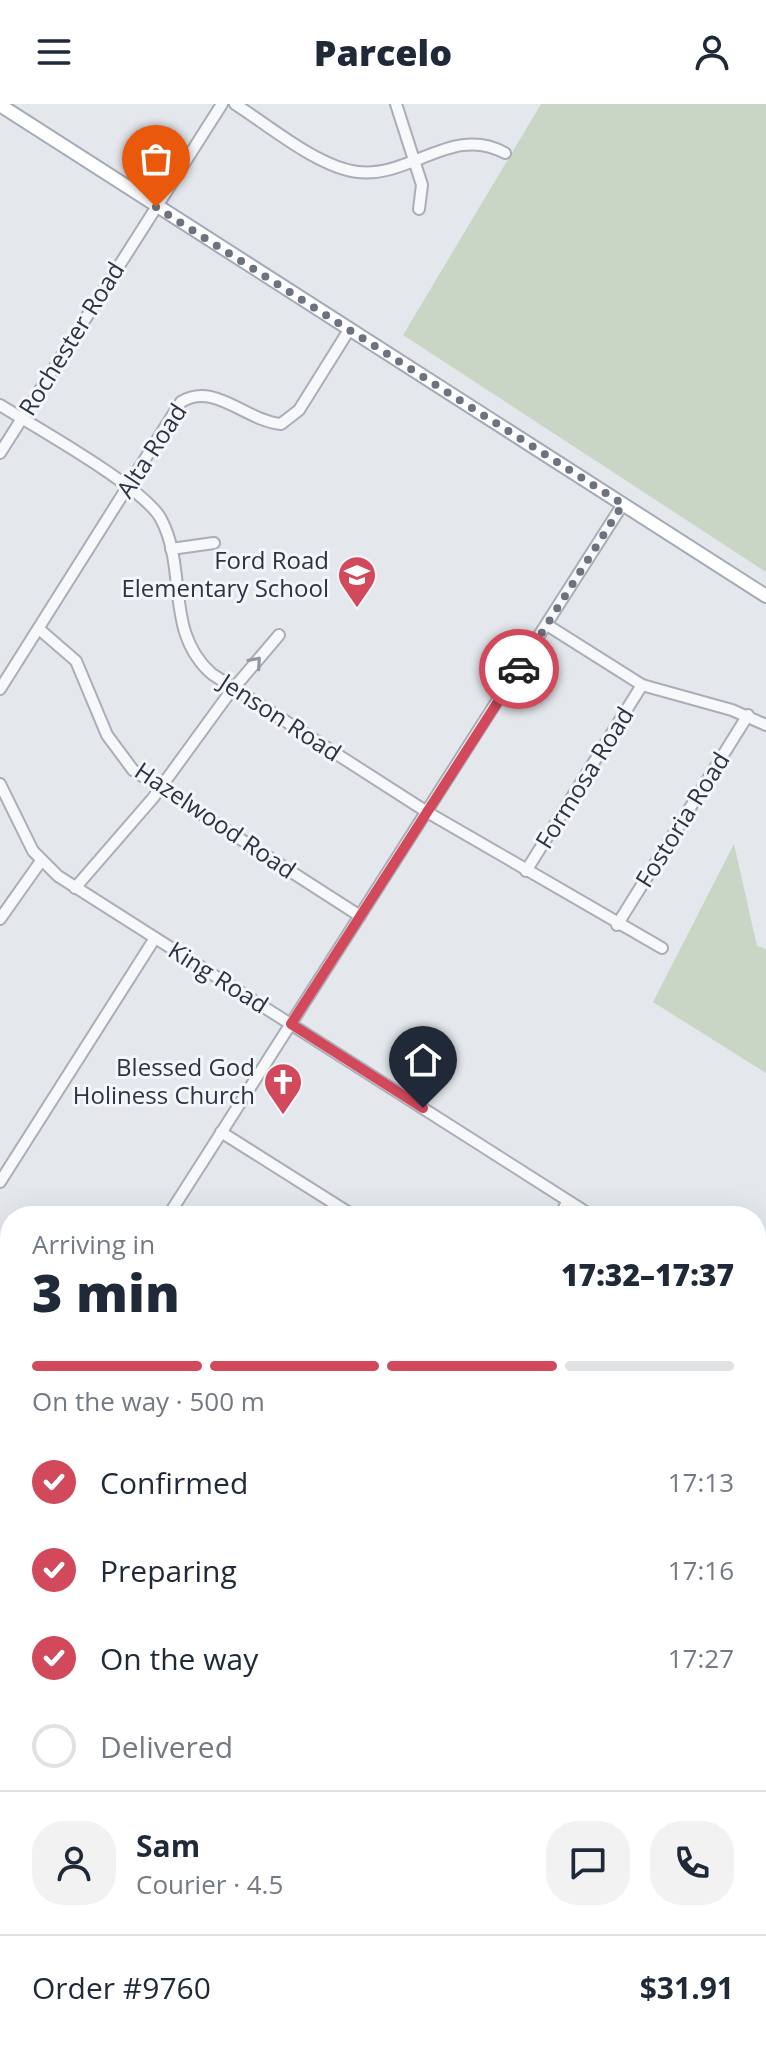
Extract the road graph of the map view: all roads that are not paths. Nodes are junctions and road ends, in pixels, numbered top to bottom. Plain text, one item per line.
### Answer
1 (222, 104) edge
2 (235, 104) edge
3 (396, 104) edge
4 (0, 105) edge
5 (505, 153) dead end
6 (416, 159) junction
7 (156, 207) junction
8 (419, 209) dead end
9 (349, 330) junction
10 (0, 405) edge
11 (22, 419) junction
12 (0, 453) edge
13 (128, 487) junction
14 (623, 504) junction
15 (214, 543) dead end
16 (171, 549) junction
17 (766, 596) edge
18 (547, 625) junction
19 (39, 629) junction
20 (279, 635) dead end
21 (642, 685) junction
22 (0, 689) edge
23 (233, 689) junction
24 (748, 715) junction
25 (766, 725) edge
26 (0, 784) edge
27 (160, 789) junction
28 (427, 812) junction
29 (41, 861) junction
30 (526, 871) junction
31 (75, 888) junction
32 (360, 916) junction
33 (0, 919) edge
34 (617, 925) junction
35 (155, 938) junction
36 (662, 948) dead end
37 (291, 1024) junction
38 (221, 1132) junction
39 (0, 1182) edge
40 (568, 1201) junction
41 (174, 1206) edge
42 (338, 1206) edge
43 (565, 1206) edge
44 (576, 1206) edge

1 - 7 street, Rochester Road
2 - 6 street
3 - 6 street
4 - 7 main road
5 - 6 street
6 - 8 street
7 - 9 main road
7 - 11 street, Rochester Road
9 - 13 street, Alta Road
9 - 14 main road
10 - 11 street, Jenson Road
11 - 12 street, Rochester Road
11 - 13 street, Jenson Road
13 - 16 street, Jenson Road
13 - 19 street, Alta Road
14 - 17 main road
14 - 18 street
15 - 16 street
16 - 23 street, Jenson Road
18 - 21 street
18 - 28 street
19 - 22 street, Alta Road
19 - 27 street, Hazelwood Road
23 -> 20 street
21 - 24 street
21 - 30 street, Formosa Road
23 - 27 street
23 - 28 street, Jenson Road
24 - 25 street
24 - 34 street, Fostoria Road
26 - 29 street, King Road
27 - 31 street
27 - 32 street, Hazelwood Road
28 - 30 street, Jenson Road
28 - 32 street
29 - 31 street, King Road
29 - 33 street
30 - 34 street, Jenson Road
31 - 35 street, King Road
32 - 37 street
34 - 36 street, Jenson Road
35 - 37 street, King Road
35 - 39 street
37 - 38 street
37 - 40 street, King Road
38 - 41 street
38 - 42 street
40 - 43 street
40 - 44 street, King Road

